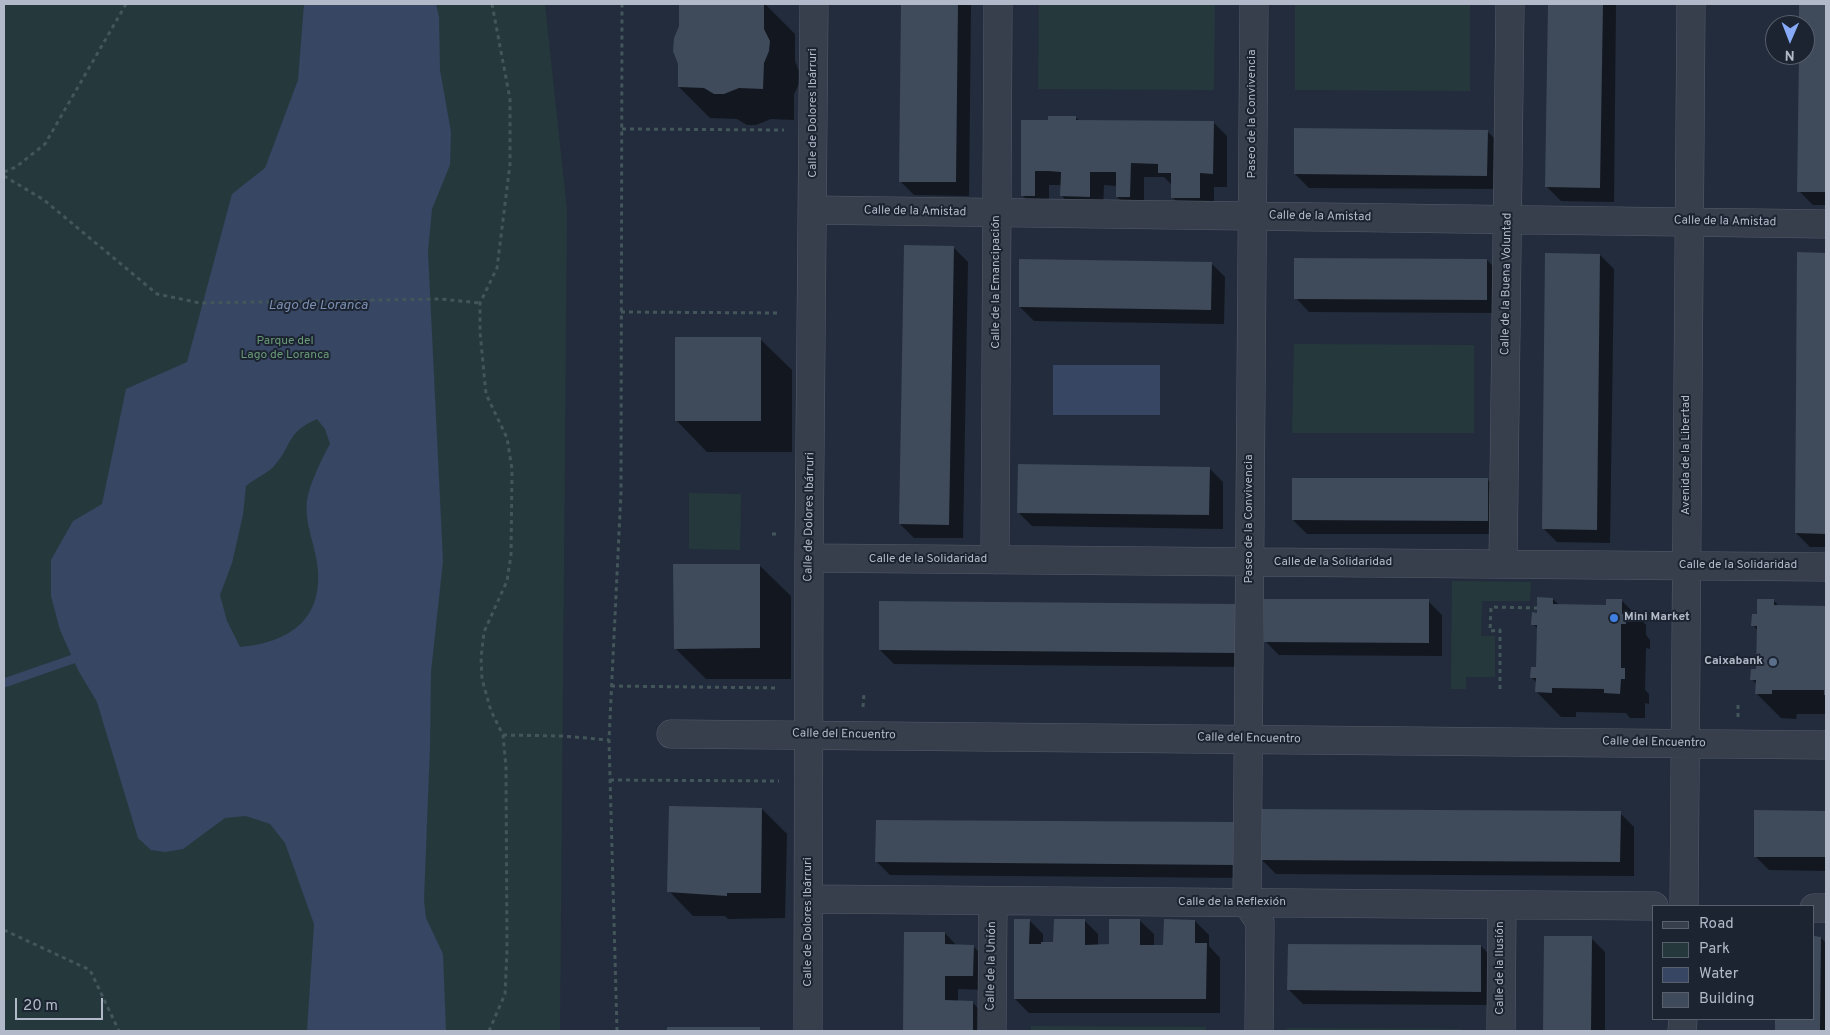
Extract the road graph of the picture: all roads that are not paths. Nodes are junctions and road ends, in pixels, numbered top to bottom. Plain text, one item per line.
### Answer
1 (814, 4) edge
2 (998, 4) edge
3 (1254, 4) edge
4 (1510, 4) edge
5 (1691, 4) edge
6 (813, 210) junction
7 (998, 213) junction
8 (1252, 216) junction
9 (1508, 220) junction
10 (1689, 222) junction
11 (1826, 224) edge
12 (809, 558) junction
13 (995, 560) junction
14 (1250, 562) junction
15 (1503, 564) junction
16 (1686, 566) junction
17 (1826, 567) edge
18 (671, 734) dead end
19 (810, 735) junction
20 (1248, 739) junction
21 (1685, 744) junction
22 (1826, 745) edge
23 (810, 899) junction
24 (993, 901) junction
25 (1246, 903) junction
26 (1502, 905) junction
27 (1684, 905) edge
28 (1652, 906) edge
29 (808, 1031) edge
30 (992, 1031) edge
31 (1259, 1031) edge
32 (1501, 1031) edge

1 - 6 street, Calle de Dolores Ibárruri
2 - 7 street, Calle de la Emancipación
3 - 8 street, Paseo de la Convivencia
4 - 9 street, Calle de la Buena Voluntad
5 - 10 street, Avenida de la Libertad
6 - 7 street, Calle de la Amistad
6 - 12 street, Calle de Dolores Ibárruri
7 - 8 street, Calle de la Amistad
7 - 13 street, Calle de la Emancipación
8 - 9 street, Calle de la Amistad
8 - 14 street, Paseo de la Convivencia
9 - 10 street, Calle de la Amistad
9 - 15 street, Calle de la Buena Voluntad
10 - 11 street, Calle de la Amistad
10 - 16 street, Avenida de la Libertad
12 - 13 street, Calle de la Solidaridad
12 - 19 street, Calle de Dolores Ibárruri
13 - 14 street, Calle de la Solidaridad
14 - 15 street, Calle de la Solidaridad
14 - 20 street, Paseo de la Convivencia
15 - 16 street, Calle de la Solidaridad
16 - 17 street, Calle de la Solidaridad
16 - 21 street, Avenida de la Libertad
18 - 19 street, Calle del Encuentro
19 - 20 street, Calle del Encuentro
19 - 23 street, Calle de Dolores Ibárruri
20 - 21 street, Calle del Encuentro
20 - 25 street, Paseo de la Convivencia
21 - 22 street, Calle del Encuentro
21 - 27 street, Avenida de la Libertad
23 - 24 street, Calle de la Reflexión
23 - 29 street, Calle de Dolores Ibárruri
24 - 25 street, Calle de la Reflexión
24 - 30 street, Calle de la Unión
25 - 26 street, Calle de la Reflexión
25 - 31 street
26 - 28 street, Calle de la Reflexión
26 - 32 street, Calle de la Ilusión

